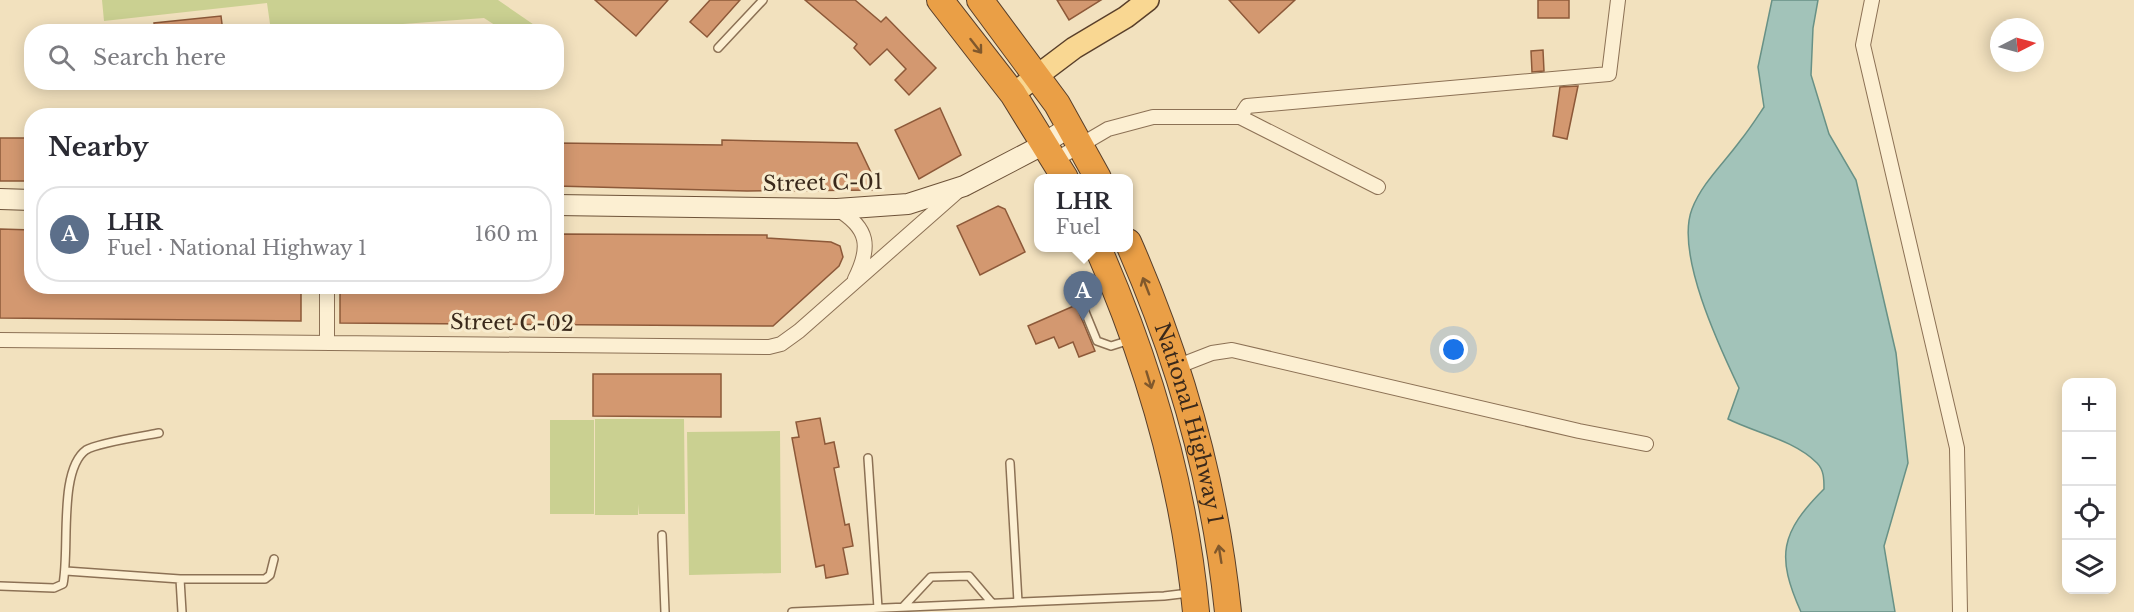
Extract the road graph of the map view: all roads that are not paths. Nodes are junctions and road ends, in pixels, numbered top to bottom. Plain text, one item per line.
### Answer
1 (763, 0) edge
2 (940, 0) edge
3 (980, 0) edge
4 (1148, 0) edge
5 (1618, 0) edge
6 (1872, 0) edge
7 (718, 48) dead end
8 (1037, 75) junction
9 (1013, 93) junction
10 (1240, 117) junction
11 (1076, 135) junction
12 (1055, 160) edge
13 (1096, 174) edge
14 (964, 186) junction
15 (1378, 187) dead end
16 (0, 200) edge
17 (24, 200) edge
18 (564, 205) edge
19 (837, 209) junction
20 (1100, 252) edge
21 (1132, 252) edge
22 (1109, 273) junction
23 (850, 287) junction
24 (327, 294) edge
25 (1135, 339) junction
26 (0, 340) edge
27 (327, 341) junction
28 (1176, 367) junction
29 (159, 433) dead end
30 (1646, 444) dead end
31 (868, 458) dead end
32 (1010, 463) dead end
33 (662, 535) dead end
34 (274, 559) dead end
35 (66, 571) junction
36 (180, 579) junction
37 (0, 586) edge
38 (1017, 602) junction
39 (1195, 602) edge
40 (992, 603) junction
41 (903, 607) junction
42 (878, 608) junction
43 (182, 612) edge
44 (665, 612) edge
45 (792, 612) edge
46 (1228, 612) edge
47 (1960, 612) edge

1 - 7 lane
2 -> 9 highway
3 - 8 highway
4 - 8 main road
5 - 10 street
6 - 47 street
8 - 9 main road
8 - 11 highway
9 - 12 highway
10 - 11 street
10 - 15 street
11 - 12 street, Street C-01
11 - 13 highway
12 - 14 street, Street C-01
14 - 19 street, Street C-01
14 - 23 street, Street C-02
16 - 17 street
18 - 19 street, Street C-01
19 - 23 street
20 - 22 highway, National Highway 1
28 -> 21 highway, National Highway 1
22 - 25 highway, National Highway 1
22 - 25 lane
23 - 27 street, Street C-02
24 - 27 street
25 -> 39 highway, National Highway 1
26 - 27 street, Street C-02
28 - 30 street
46 -> 28 highway, National Highway 1
29 - 35 lane
31 - 42 lane
32 - 38 lane
33 - 44 lane
34 - 36 lane
35 - 36 lane
35 - 37 lane
36 - 43 lane
38 - 39 lane
38 - 40 lane
40 - 41 lane
40 - 41 lane
41 - 42 lane
42 - 45 lane

